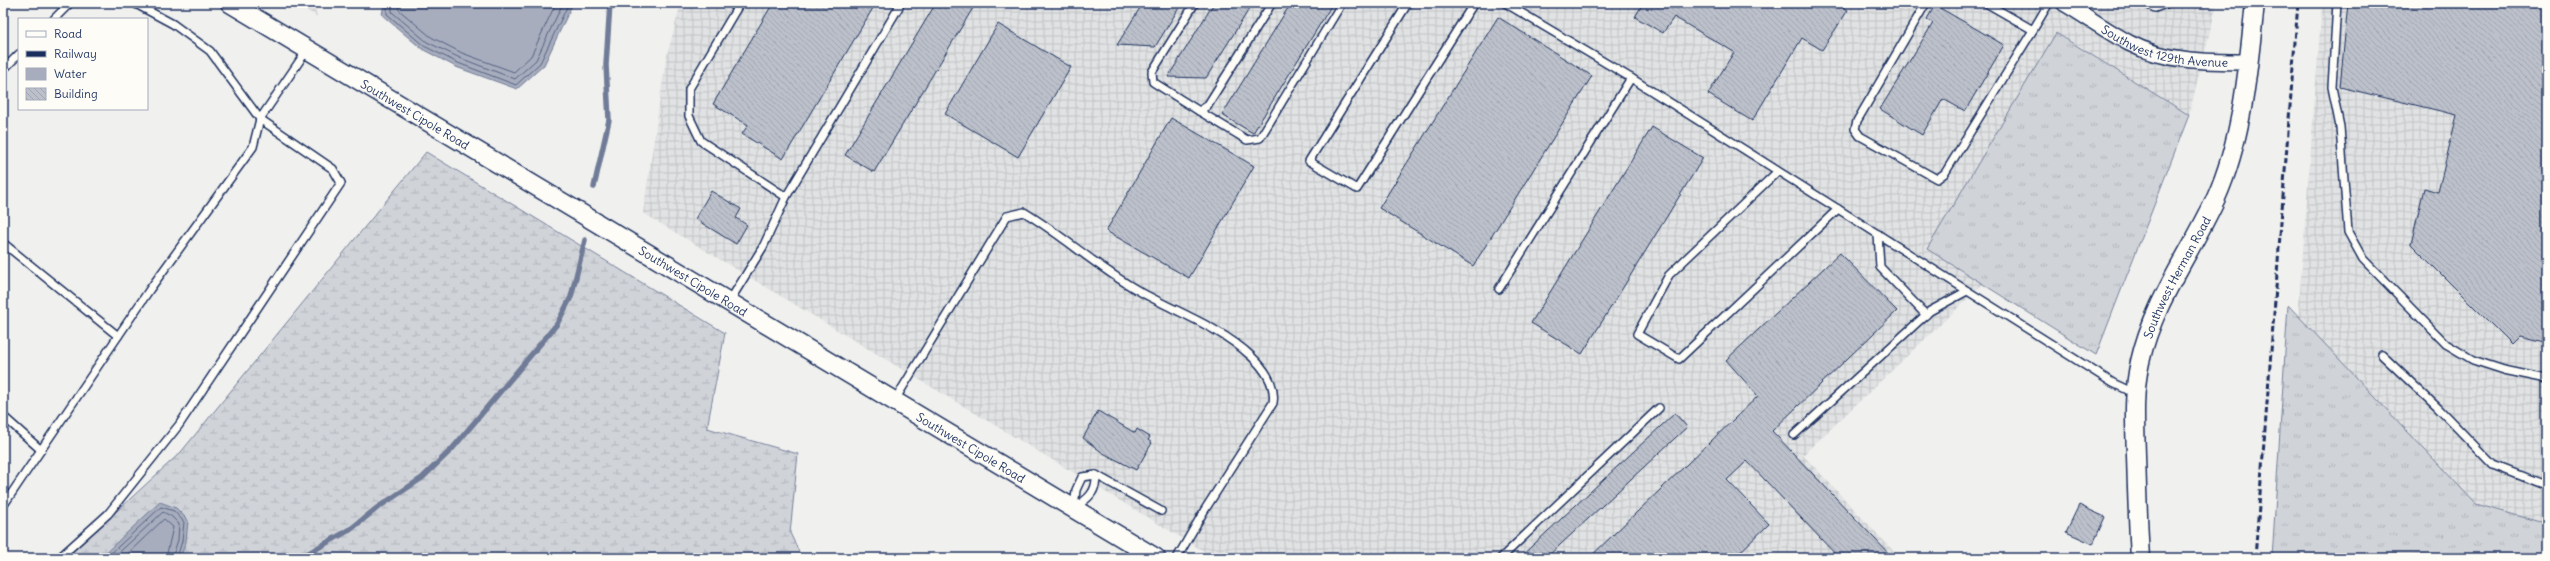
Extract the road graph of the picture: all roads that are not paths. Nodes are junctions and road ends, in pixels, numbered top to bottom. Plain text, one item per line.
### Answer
1 (70, 3) edge
2 (134, 3) edge
3 (230, 3) edge
4 (740, 3) edge
5 (897, 3) edge
6 (1195, 3) edge
7 (1272, 3) edge
8 (1342, 3) edge
9 (1408, 3) edge
10 (1474, 3) edge
11 (1505, 3) edge
12 (1926, 3) edge
13 (1986, 3) edge
14 (2049, 3) edge
15 (2064, 3) edge
16 (2144, 3) edge
17 (2168, 3) edge
18 (2256, 3) edge
19 (2337, 3) edge
20 (55, 18) edge
21 (2033, 30) junction
22 (308, 49) junction
23 (18, 55) edge
24 (2249, 62) junction
25 (3, 70) edge
26 (1631, 78) junction
27 (1199, 111) junction
28 (260, 119) junction
29 (1777, 172) junction
30 (786, 197) junction
31 (1838, 209) junction
32 (1878, 234) junction
33 (3, 243) edge
34 (1499, 289) dead end
35 (1967, 291) junction
36 (729, 302) junction
37 (1926, 315) junction
38 (118, 336) junction
39 (2382, 355) dead end
40 (2547, 379) edge
41 (2136, 394) junction
42 (894, 400) junction
43 (1659, 408) dead end
44 (3, 416) edge
45 (1794, 435) dead end
46 (41, 450) junction
47 (1096, 475) junction
48 (2547, 486) edge
49 (3, 506) edge
50 (1074, 508) junction
51 (1161, 511) dead end
52 (59, 558) edge
53 (1156, 558) edge
54 (1177, 558) edge
55 (1501, 558) edge
56 (2140, 558) edge

1 - 20 lane
2 - 28 lane
3 - 22 street, Southwest Cipole Road
4 - 30 lane
5 - 30 lane
6 - 27 lane
7 - 27 lane
8 - 27 lane
9 - 10 lane
11 - 26 lane
12 - 21 lane
13 - 21 lane
14 - 21 lane
15 - 24 street, Southwest 129th Avenue
16 - 17 lane
18 - 24 street, Southwest Herman Road
19 - 40 lane
22 - 28 lane
22 - 36 street, Southwest Cipole Road
23 - 25 lane
24 - 41 street, Southwest Herman Road
26 - 29 lane
26 - 34 lane
28 - 38 lane
28 - 52 lane
29 - 31 lane
29 - 31 lane
30 - 36 lane
31 - 32 lane
32 - 35 lane
32 - 37 lane
33 - 38 lane
35 - 37 lane
35 - 41 lane
36 - 42 street, Southwest Cipole Road
37 - 45 lane
38 - 46 lane
39 - 48 lane
41 - 56 street, Southwest Herman Road
42 - 50 street, Southwest Cipole Road
42 - 54 lane
43 - 55 lane
44 - 46 lane
46 - 49 lane
47 - 50 lane
47 - 50 lane
47 - 51 lane
50 - 53 street, Southwest Cipole Road

